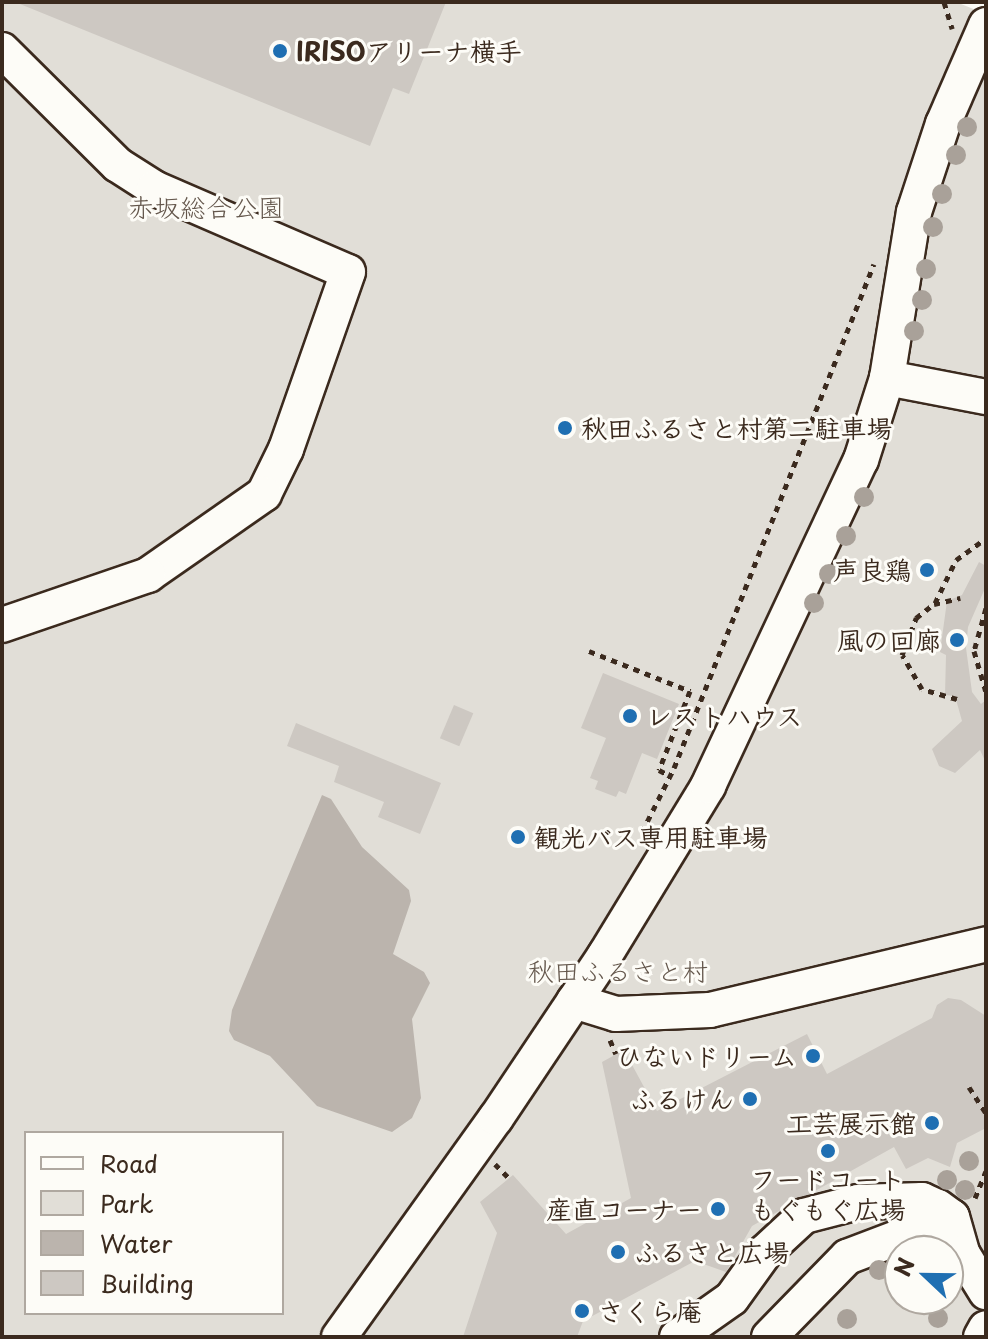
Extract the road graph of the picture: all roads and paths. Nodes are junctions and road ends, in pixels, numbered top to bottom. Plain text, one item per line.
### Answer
1 (944, 2) edge
2 (986, 25) edge
3 (952, 30) dead end
4 (2, 50) edge
5 (880, 248) dead end
6 (887, 378) junction
7 (986, 397) edge
8 (986, 538) edge
9 (960, 598) dead end
10 (934, 604) junction
11 (986, 608) edge
12 (2, 625) edge
13 (589, 651) dead end
14 (986, 692) edge
15 (957, 699) dead end
16 (671, 776) junction
17 (640, 836) dead end
18 (986, 944) edge
19 (574, 1001) junction
20 (969, 1087) dead end
21 (986, 1113) edge
22 (986, 1171) edge
23 (964, 1211) junction
24 (986, 1292) edge
25 (986, 1328) edge
26 (339, 1337) edge
27 (677, 1337) edge
28 (769, 1337) edge
29 (981, 1337) edge

1 - 3 path
2 - 6 street
4 - 12 street
5 - 16 path
6 - 7 street
6 - 19 street
8 - 10 path
9 - 10 path
10 - 15 path
11 - 14 path
13 - 16 path
16 - 17 path
18 - 19 street
19 - 26 street
20 - 21 path
22 - 23 path
23 - 24 street
23 - 27 street
23 - 28 street
25 - 29 street

